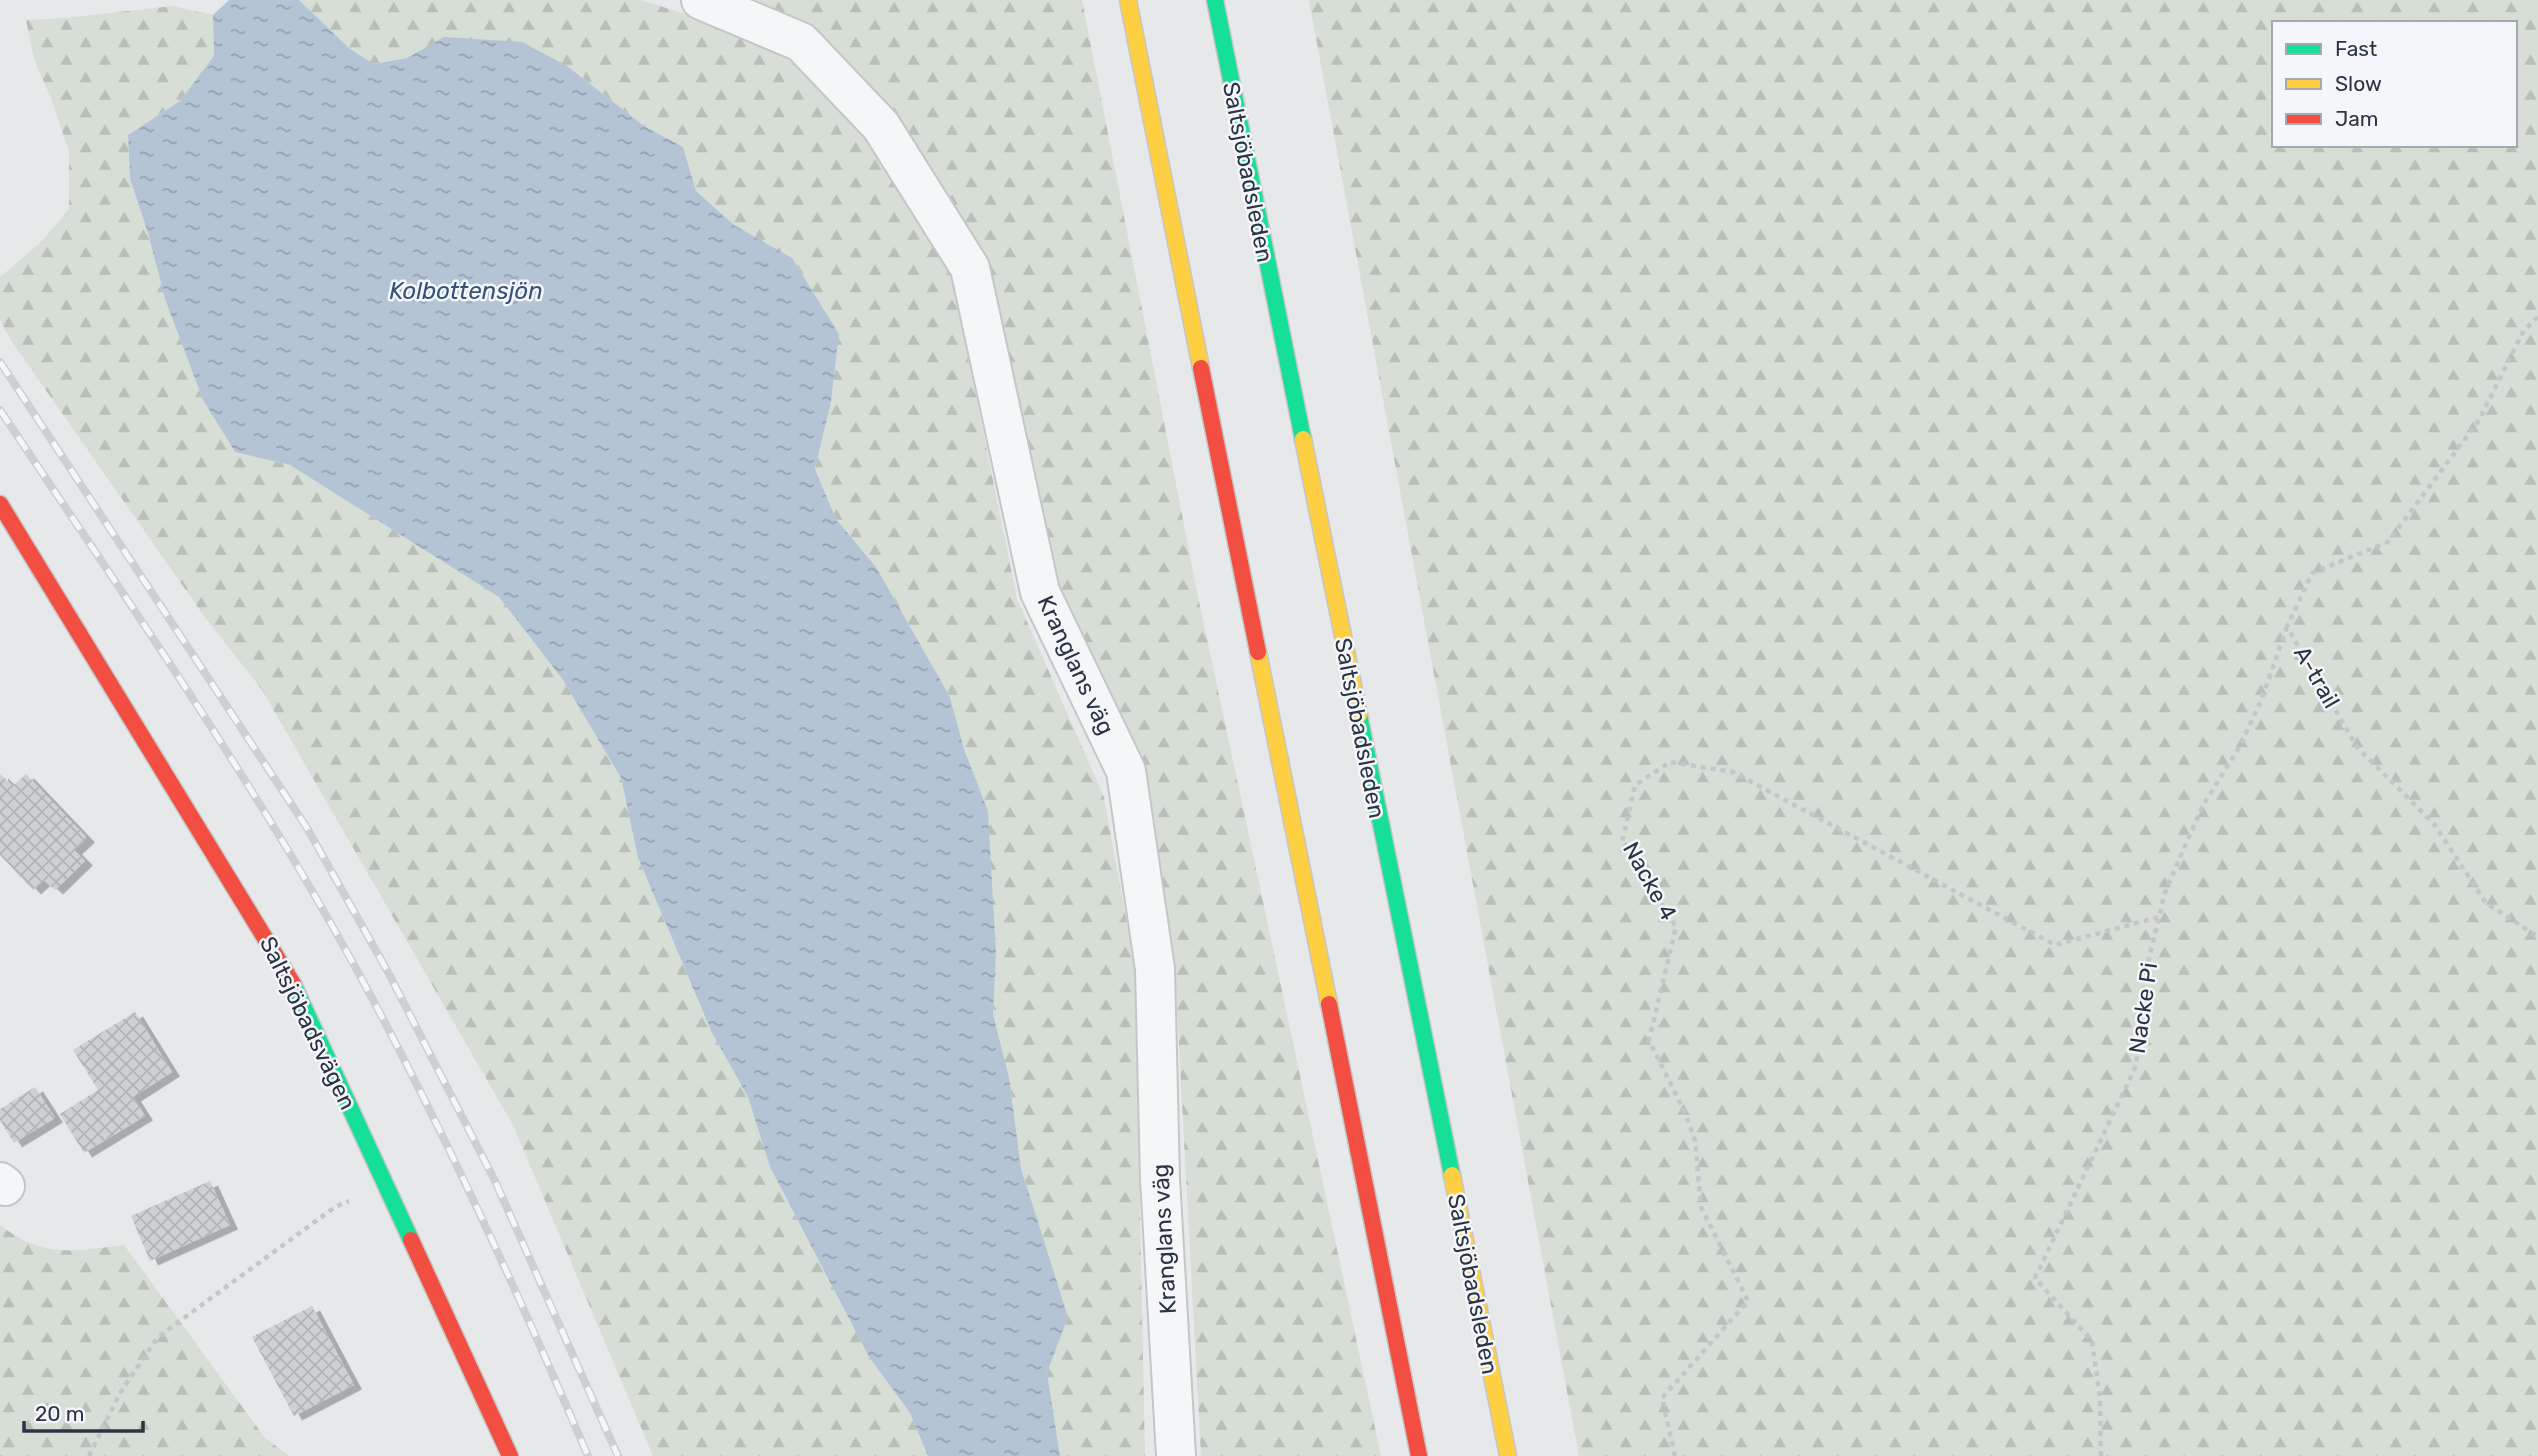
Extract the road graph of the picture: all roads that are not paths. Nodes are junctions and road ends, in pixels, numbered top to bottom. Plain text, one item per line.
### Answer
1 (701, 0) edge
2 (1128, 0) edge
3 (1215, 0) edge
4 (0, 504) edge
5 (510, 1456) edge
6 (1176, 1456) edge
7 (1419, 1456) edge
8 (1508, 1456) edge

1 - 6 street, Kranglans väg
2 - 7 main road
3 - 8 main road, Saltsjöbadsleden
4 - 5 main road, Saltsjöbadsvägen

